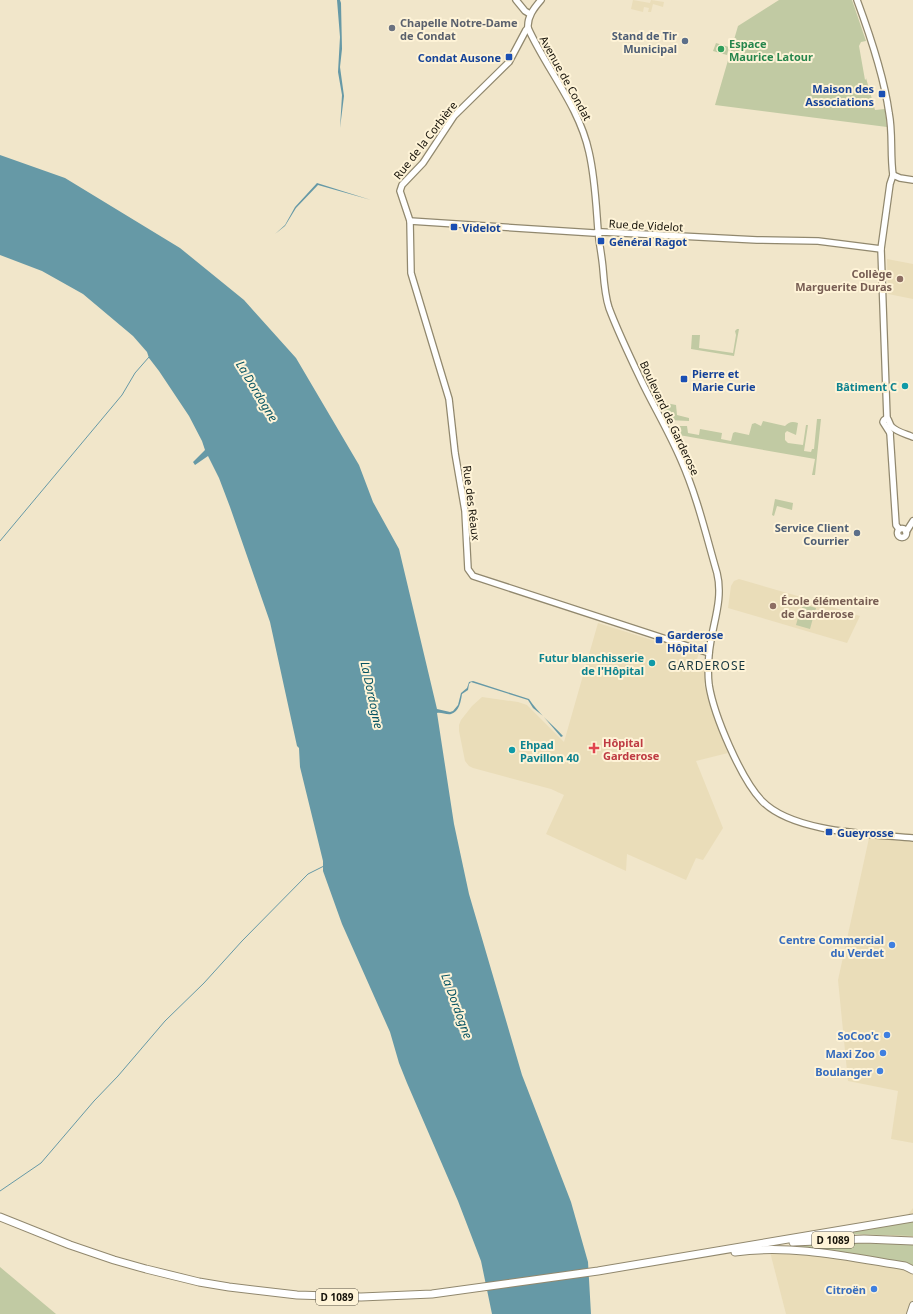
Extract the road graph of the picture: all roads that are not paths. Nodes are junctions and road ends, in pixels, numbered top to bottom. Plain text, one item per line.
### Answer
1 (516, 0) edge
2 (540, 0) edge
3 (857, 0) edge
4 (530, 14) junction
5 (528, 28) junction
6 (893, 175) junction
7 (913, 180) edge
8 (400, 191) joint
9 (410, 221) junction
10 (598, 233) junction
11 (881, 249) junction
12 (893, 432) junction
13 (913, 437) edge
14 (913, 521) edge
15 (709, 653) junction
16 (913, 838) edge
17 (0, 1217) edge
18 (913, 1218) edge
19 (913, 1241) edge
20 (753, 1244) junction
21 (660, 1260) junction
22 (913, 1270) edge
23 (913, 1305) edge
24 (910, 1314) edge

1 - 4 street
2 - 4 street
3 - 6 street
4 - 5 street
5 - 8 street, Rue de la Corbière
5 - 10 street, Avenue de Condat
6 - 7 street
6 - 11 street
8 - 9 street, Rue des Réaux
9 - 10 street, Rue de Videlot
9 - 15 street, Rue des Réaux
10 - 11 street, Rue de Videlot
10 - 15 street, Boulevard de Garderose
11 - 12 street
12 - 13 street
12 - 14 street
15 - 16 street, Boulevard de Garderose
17 - 21 highway, D 1089
18 - 20 highway
19 - 20 highway, D 1089
20 - 21 highway, D 1089
21 - 22 highway
23 - 24 main road

